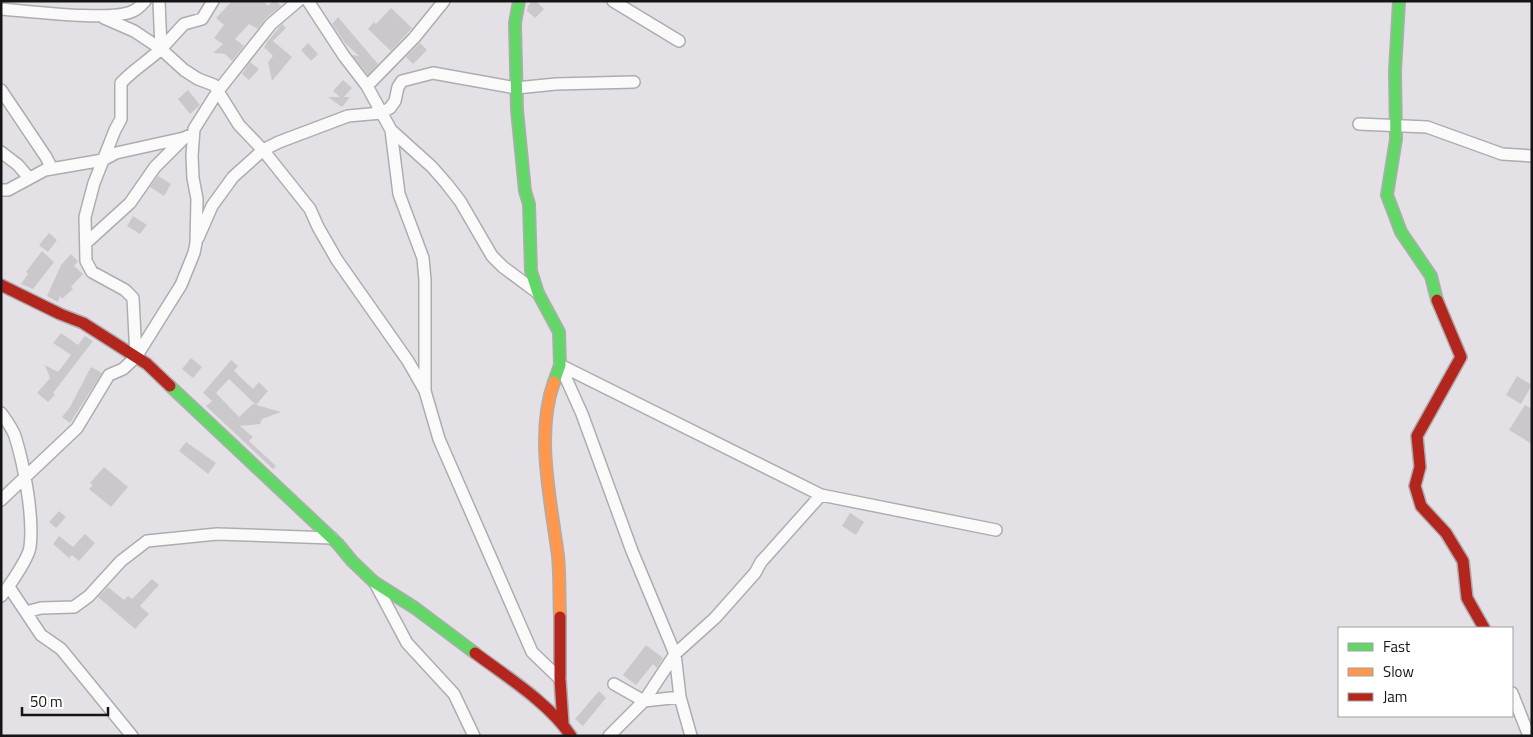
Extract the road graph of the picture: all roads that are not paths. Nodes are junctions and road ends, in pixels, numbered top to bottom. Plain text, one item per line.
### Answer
1 (145, 1) edge
2 (158, 1) edge
3 (213, 1) edge
4 (298, 1) edge
5 (308, 1) edge
6 (444, 1) edge
7 (519, 1) edge
8 (613, 1) edge
9 (1399, 1) edge
10 (1, 9) edge
11 (99, 16) junction
12 (680, 41) dead end
13 (161, 48) junction
14 (634, 82) dead end
15 (367, 86) junction
16 (516, 88) junction
17 (1, 90) edge
18 (218, 91) junction
19 (381, 113) junction
20 (1359, 124) dead end
21 (1396, 125) junction
22 (391, 130) junction
23 (189, 136) junction
24 (263, 150) junction
25 (1, 152) edge
26 (1532, 156) edge
27 (103, 160) junction
28 (52, 169) junction
29 (29, 178) junction
30 (1, 190) edge
31 (86, 243) junction
32 (196, 243) junction
33 (1, 285) edge
34 (538, 293) junction
35 (136, 357) junction
36 (560, 366) junction
37 (425, 391) junction
38 (1, 413) edge
39 (24, 478) junction
40 (821, 495) junction
41 (1, 500) edge
42 (996, 530) dead end
43 (332, 538) junction
44 (374, 582) junction
45 (9, 587) junction
46 (1, 596) edge
47 (26, 612) junction
48 (1483, 627) edge
49 (675, 654) junction
50 (560, 678) junction
51 (614, 684) dead end
52 (680, 696) junction
53 (1513, 696) edge
54 (644, 701) junction
55 (563, 724) junction
56 (132, 736) edge
57 (474, 736) edge
58 (571, 736) edge
59 (609, 736) edge
60 (691, 736) edge
61 (1528, 736) edge

1 - 11 street
2 - 13 street
3 - 13 street
4 - 18 street
5 - 15 street
6 - 15 street
7 - 16 street
8 - 12 street
9 - 21 street
10 - 11 street
11 - 13 street
13 - 18 street
13 - 27 street
14 - 16 street
15 - 19 street
16 - 19 street
16 - 34 street
17 - 28 street
18 - 23 street
18 - 24 street
19 - 22 street
19 - 24 street
20 - 21 street
21 - 26 street
21 - 48 street
22 - 34 street
22 - 37 street
23 - 27 street
23 - 31 street
23 - 32 street
24 - 32 street
24 - 37 street
25 - 29 street
27 - 28 street
27 - 31 street
28 - 29 street
29 - 30 street
31 - 35 street
32 - 35 street
33 - 35 street
34 - 36 street
35 - 39 street
35 - 43 street
36 - 40 street
36 - 49 street
36 - 50 street
37 - 50 street
38 - 39 street
39 - 41 street
39 - 45 street
40 - 42 street
40 - 49 street
43 - 44 street
43 - 47 street
44 - 55 street
44 - 57 street
45 - 46 street
45 - 47 street
47 - 56 street
49 - 52 street
49 - 54 street
50 - 55 street
51 - 54 street
52 - 54 street
52 - 60 street
53 - 61 street
54 - 59 street
55 - 58 street

